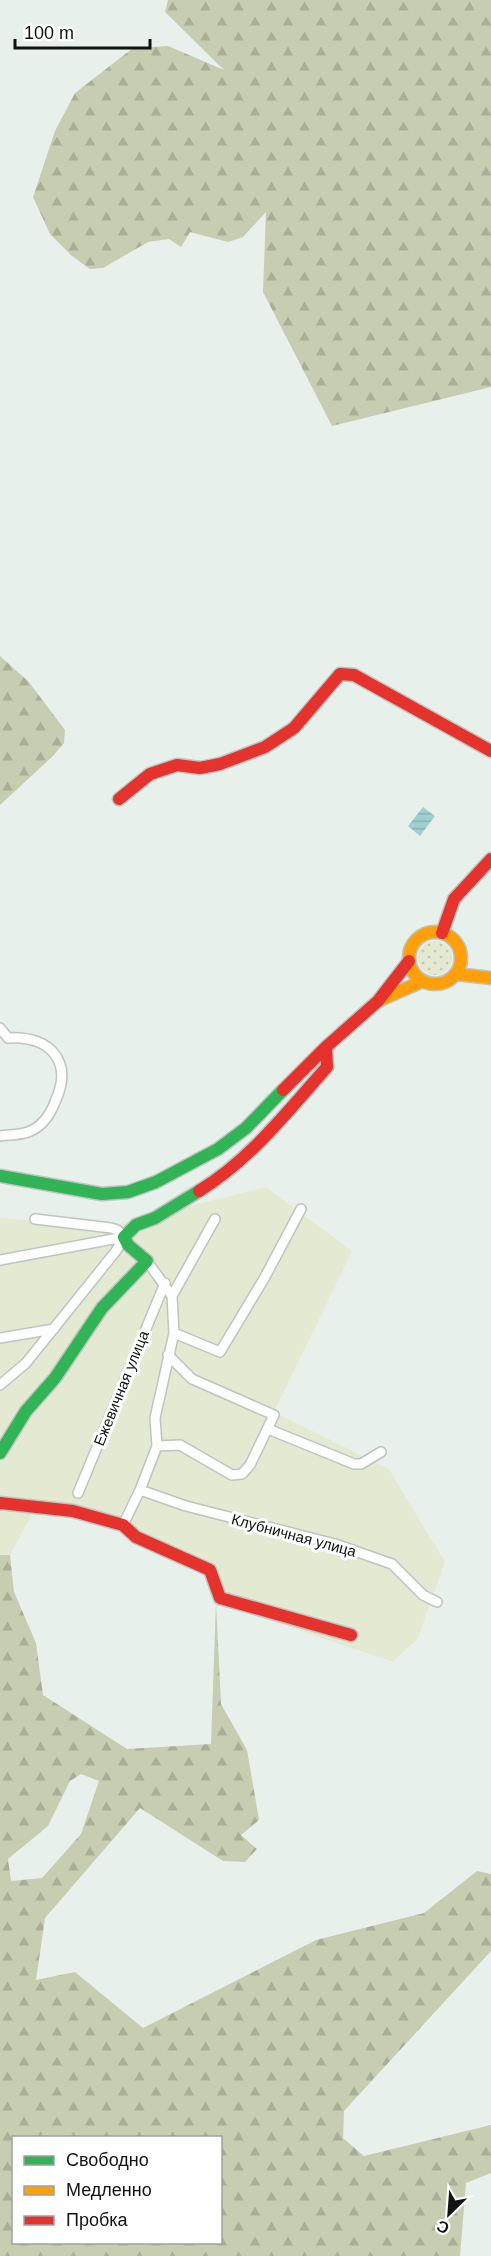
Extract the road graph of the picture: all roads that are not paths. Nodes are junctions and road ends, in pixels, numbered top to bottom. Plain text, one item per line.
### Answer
1 (491, 750) edge
2 (119, 799) dead end
3 (491, 859) edge
4 (442, 933) junction
5 (409, 961) junction
6 (457, 974) junction
7 (491, 978) edge
8 (423, 981) junction
9 (378, 1001) junction
10 (0, 1028) edge
11 (326, 1047) junction
12 (0, 1136) edge
13 (0, 1176) edge
14 (301, 1209) dead end
15 (35, 1219) dead end
16 (215, 1219) dead end
17 (124, 1237) junction
18 (0, 1260) edge
19 (147, 1261) junction
20 (165, 1283) junction
21 (172, 1296) junction
22 (54, 1329) junction
23 (174, 1333) junction
24 (0, 1338) edge
25 (168, 1355) junction
26 (0, 1385) edge
27 (268, 1429) junction
28 (157, 1446) junction
29 (0, 1452) edge
30 (381, 1452) dead end
31 (140, 1490) junction
32 (78, 1493) dead end
33 (0, 1503) edge
34 (123, 1525) junction
35 (437, 1602) dead end
36 (351, 1635) dead end

1 - 2 street
3 - 4 street
4 - 5 street
4 - 6 street
5 - 8 street
5 - 9 street
6 - 7 street
6 - 8 street
8 - 9 street
9 - 11 street
10 - 12 street
11 - 13 street
11 - 17 street
14 - 23 street
15 - 17 street
16 - 21 street
17 - 18 street
17 - 19 street
17 - 22 street
19 - 20 street
19 - 29 street
20 - 21 street
20 - 32 street, Ежевичная улица
21 - 23 street
22 - 24 street
22 - 26 street
23 - 25 street
25 - 27 street
25 - 28 street
27 - 28 street
27 - 30 street
28 - 31 street
31 - 34 street
31 - 35 street, Клубничная улица
33 - 34 street
34 - 36 street

